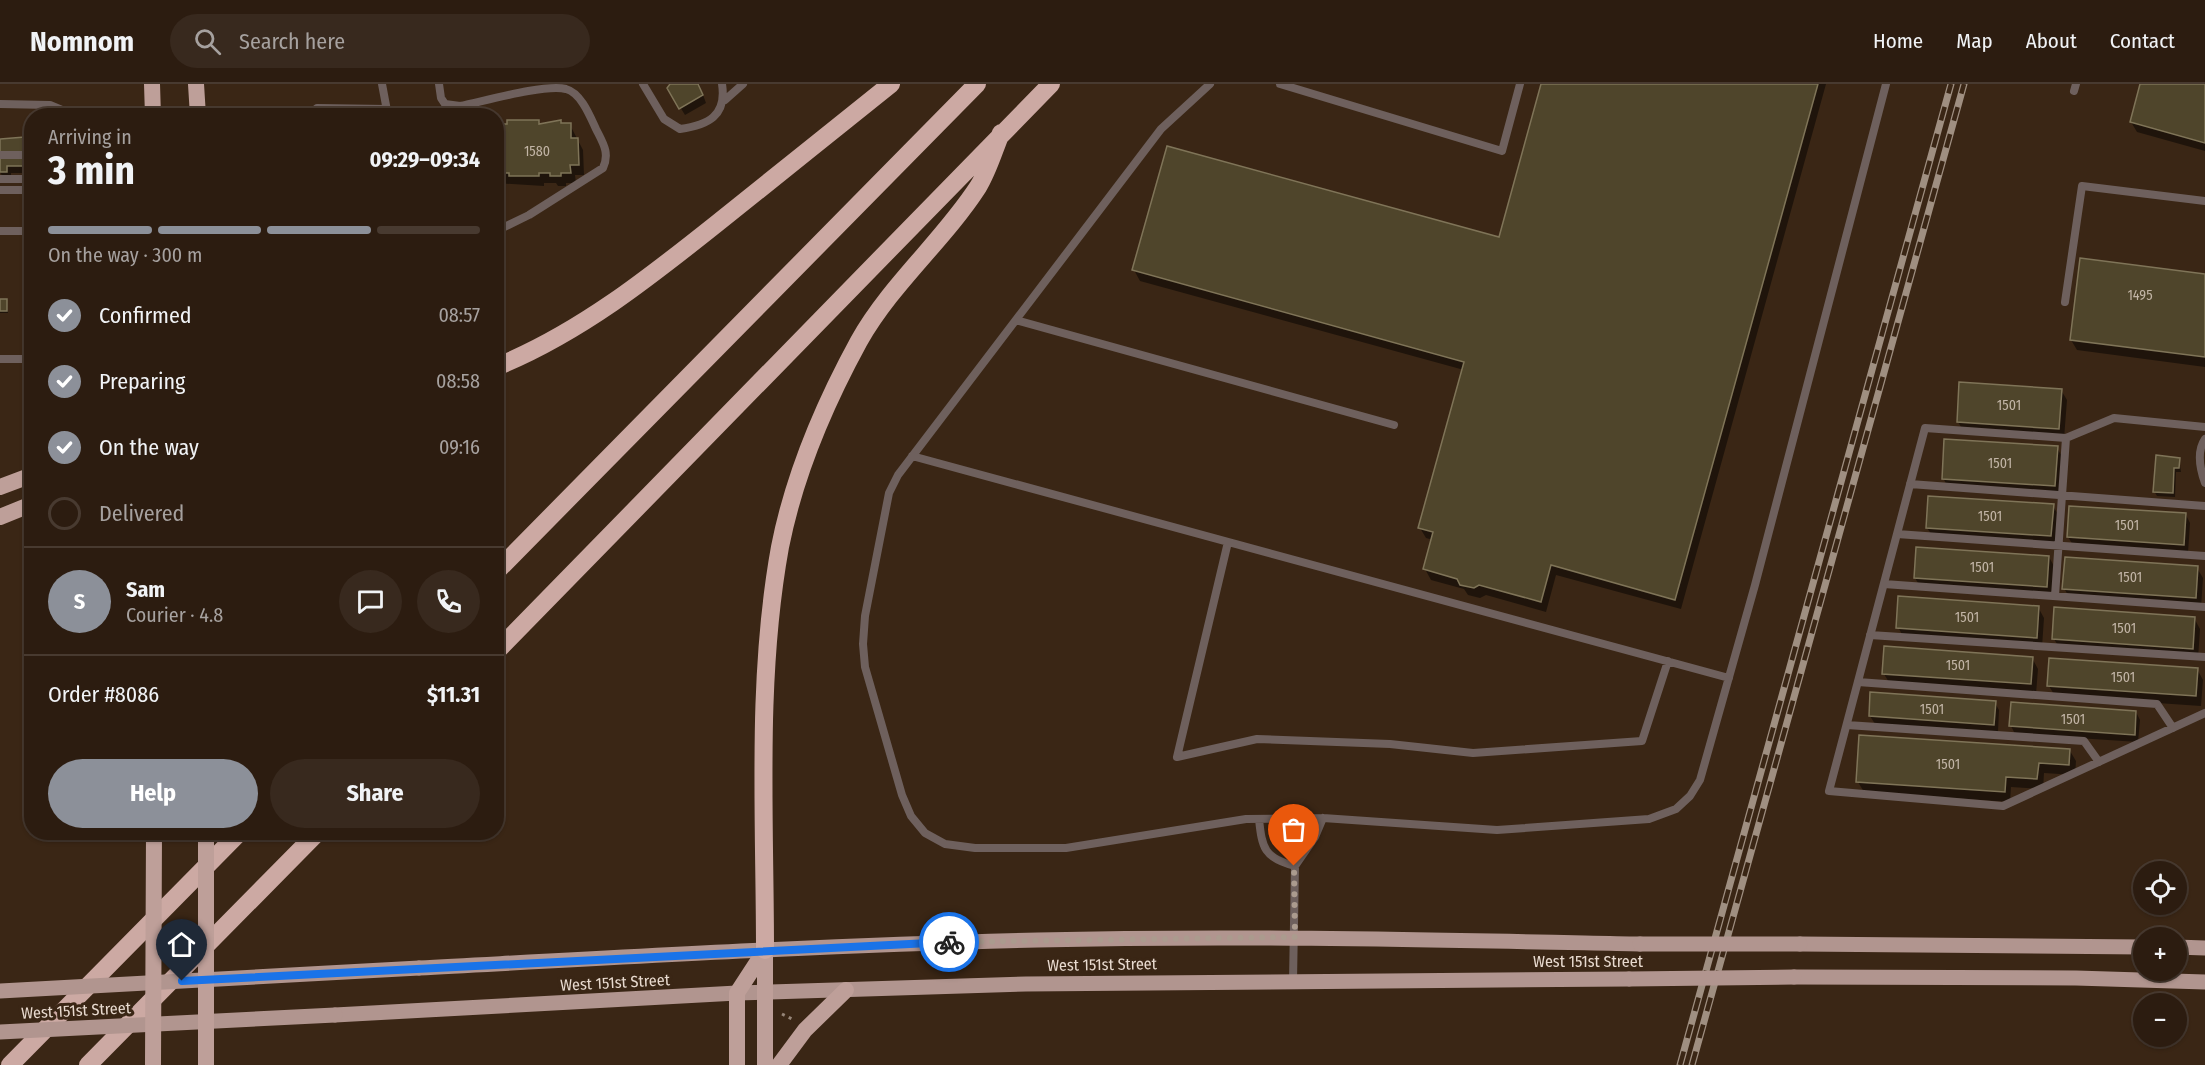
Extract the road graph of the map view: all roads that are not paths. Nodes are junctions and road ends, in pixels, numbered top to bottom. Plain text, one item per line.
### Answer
1 (152, 84) edge
2 (196, 84) edge
3 (382, 84) edge
4 (439, 84) edge
5 (644, 84) edge
6 (722, 84) edge
7 (743, 84) edge
8 (891, 84) edge
9 (977, 84) edge
10 (1051, 84) edge
11 (1210, 84) edge
12 (1280, 84) edge
13 (1520, 84) edge
14 (1886, 84) edge
15 (725, 100) junction
16 (0, 104) edge
17 (55, 108) edge
18 (153, 108) edge
19 (198, 108) edge
20 (386, 108) edge
21 (1001, 133) junction
22 (0, 155) edge
23 (24, 155) edge
24 (0, 179) edge
25 (24, 179) edge
26 (0, 190) edge
27 (24, 190) edge
28 (2205, 201) edge
29 (504, 227) edge
30 (0, 231) edge
31 (24, 231) edge
32 (2065, 302) dead end
33 (1016, 320) junction
34 (0, 359) edge
35 (24, 359) edge
36 (504, 363) edge
37 (1394, 425) dead end
38 (2205, 427) edge
39 (2066, 438) junction
40 (2205, 439) edge
41 (912, 456) junction
42 (24, 478) edge
43 (1910, 483) junction
44 (2205, 483) edge
45 (0, 487) edge
46 (2062, 495) junction
47 (2205, 506) edge
48 (24, 507) edge
49 (0, 517) edge
50 (1897, 534) junction
51 (1228, 542) junction
52 (2058, 546) junction
53 (2205, 556) edge
54 (504, 564) edge
55 (1884, 584) junction
56 (2055, 596) junction
57 (2205, 608) edge
58 (1870, 635) junction
59 (504, 644) edge
60 (2205, 657) edge
61 (1668, 661) junction
62 (1729, 678) junction
63 (1858, 682) junction
64 (2205, 713) edge
65 (1847, 724) junction
66 (2173, 728) junction
67 (2099, 762) junction
68 (1323, 818) junction
69 (1259, 819) junction
70 (154, 840) edge
71 (206, 840) edge
72 (232, 840) edge
73 (310, 840) edge
74 (1294, 866) junction
75 (1295, 937) junction
76 (2133, 947) edge
77 (2187, 947) edge
78 (2205, 948) edge
79 (765, 950) junction
80 (1293, 981) junction
81 (2205, 982) edge
82 (846, 990) junction
83 (0, 991) edge
84 (737, 993) junction
85 (764, 993) junction
86 (0, 1032) edge
87 (10, 1065) edge
88 (88, 1065) edge
89 (153, 1065) edge
90 (206, 1065) edge
91 (737, 1065) edge
92 (765, 1065) edge
93 (779, 1065) edge

1 - 18 highway
2 - 19 highway
3 - 20 lane
4 - 29 lane
5 - 15 lane
6 - 15 lane
7 - 15 lane
8 - 36 highway
9 - 54 highway
10 - 21 highway
11 - 33 lane
12 - 13 lane
14 - 62 lane
16 - 17 lane
21 - 59 highway
21 - 79 highway
22 - 23 lane
24 - 25 lane
26 - 27 lane
28 - 32 lane
30 - 31 lane
33 - 37 lane
33 - 41 lane
34 - 35 lane
38 - 39 lane
39 - 43 lane
39 - 46 lane
40 - 44 lane
41 - 51 lane
41 - 69 lane
42 - 45 highway
43 - 46 lane
43 - 50 lane
46 - 47 lane
46 - 52 lane
48 - 49 highway
50 - 52 lane
50 - 55 lane
51 - 61 lane
51 - 61 lane
52 - 53 lane
52 - 56 lane
55 - 56 lane
55 - 58 lane
56 - 57 lane
58 - 60 lane
58 - 63 lane
61 - 62 lane
62 - 68 lane
63 - 65 lane
63 - 66 lane
64 - 66 lane
65 - 67 lane
65 - 67 lane
66 - 67 lane
68 - 69 lane
68 - 74 lane
69 - 74 lane
70 - 89 highway, bridge
71 - 90 highway, bridge
72 - 87 highway
73 - 88 highway
74 - 75 lane
75 - 76 main road, West 151st Street, bridge
75 - 79 main road, West 151st Street
75 - 80 lane
77 - 78 main road
79 - 83 main road, West 151st Street, bridge
79 - 84 highway
79 - 85 highway
80 - 81 main road, West 151st Street, bridge
80 - 82 main road, West 151st Street
82 - 85 main road, West 151st Street
82 - 93 highway
84 - 85 main road, West 151st Street
84 - 86 main road, West 151st Street, bridge
84 - 91 highway
85 - 92 highway

